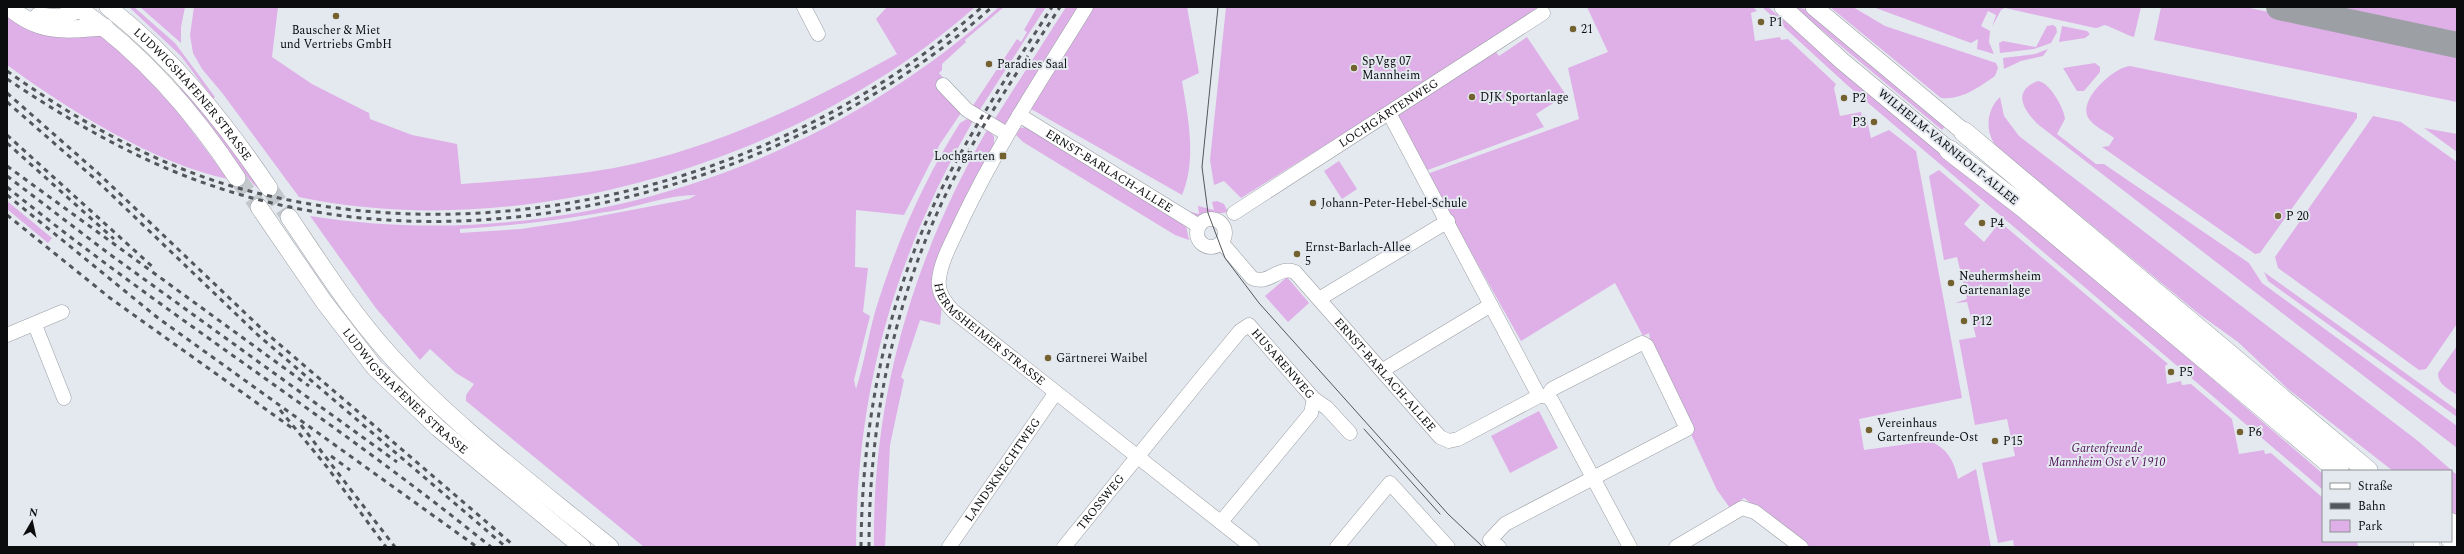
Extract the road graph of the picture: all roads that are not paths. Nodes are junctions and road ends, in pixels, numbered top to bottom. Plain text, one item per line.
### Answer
1 (9, 7) edge
2 (80, 7) edge
3 (108, 7) edge
4 (804, 7) edge
5 (1086, 7) edge
6 (1783, 7) edge
7 (1814, 7) edge
8 (22, 12) edge
9 (1543, 13) dead end
10 (124, 14) edge
11 (105, 27) junction
12 (818, 34) dead end
13 (943, 85) dead end
14 (1389, 113) junction
15 (1019, 116) junction
16 (1964, 132) joint
17 (1007, 134) junction
18 (1949, 150) joint
19 (237, 178) tunnel mouth
20 (269, 188) tunnel mouth
21 (259, 207) tunnel mouth
22 (1234, 213) dead end
23 (289, 216) tunnel mouth
24 (1448, 221) junction
25 (1199, 226) junction
26 (2067, 232) junction
27 (1222, 244) junction
28 (1320, 299) junction
29 (1491, 305) junction
30 (62, 312) dead end
31 (35, 325) junction
32 (7, 335) edge
33 (1383, 370) junction
34 (1057, 394) junction
35 (1543, 396) junction
36 (64, 398) dead end
37 (1314, 399) junction
38 (1350, 434) dead end
39 (1136, 458) junction
40 (2353, 467) edge
41 (2374, 470) edge
42 (1593, 479) junction
43 (1221, 522) junction
44 (1340, 546) edge
45 (582, 547) edge
46 (610, 547) edge
47 (949, 547) edge
48 (1064, 547) edge
49 (1252, 547) edge
50 (1448, 547) edge
51 (1499, 547) edge
52 (1630, 547) edge
53 (1676, 547) edge
54 (1801, 547) edge

1 - 8 main road
2 - 8 main road
2 - 11 main road, LUDWIGSHAFENER STRASSE
3 - 10 main road, LUDWIGSHAFENER STRASSE
4 - 12 street
5 - 15 street, HERMSHEIMER STRASSE
6 - 18 main road, WILHELM-VARNHOLT-ALLEE
7 - 16 main road, WILHELM-VARNHOLT-ALLEE
8 - 11 main road
9 - 14 street, LOCHGÄRTENWEG
10 - 20 main road, LUDWIGSHAFENER STRASSE
11 - 19 main road, LUDWIGSHAFENER STRASSE
13 - 17 street
14 - 22 street, LOCHGÄRTENWEG
14 - 24 street
15 - 17 street, HERMSHEIMER STRASSE
15 - 25 street, ERNST-BARLACH-ALLEE
16 - 26 highway, WILHELM-VARNHOLT-ALLEE
17 - 34 street, HERMSHEIMER STRASSE
18 - 26 highway, WILHELM-VARNHOLT-ALLEE
21 - 45 main road, LUDWIGSHAFENER STRASSE
23 - 46 main road, LUDWIGSHAFENER STRASSE
24 - 28 street
24 - 29 street
25 - 27 street
25 - 27 street
26 - 40 highway
27 - 28 street, ERNST-BARLACH-ALLEE
28 - 33 street, ERNST-BARLACH-ALLEE
29 - 33 street
29 - 35 street
30 - 31 street
31 - 32 street
31 - 36 street
33 - 35 street, ERNST-BARLACH-ALLEE
34 - 39 street, HERMSHEIMER STRASSE
34 - 47 street, LANDSKNECHTWEG
35 - 42 street
35 - 42 street
37 - 38 street
37 - 39 street, HUSARENWEG
37 - 43 street, HUSARENWEG
39 - 43 street, HERMSHEIMER STRASSE
39 - 48 street, TROSSWEG
40 - 41 highway
42 - 51 street
42 - 52 street
43 - 49 street, HERMSHEIMER STRASSE
44 - 50 street
53 - 54 street

